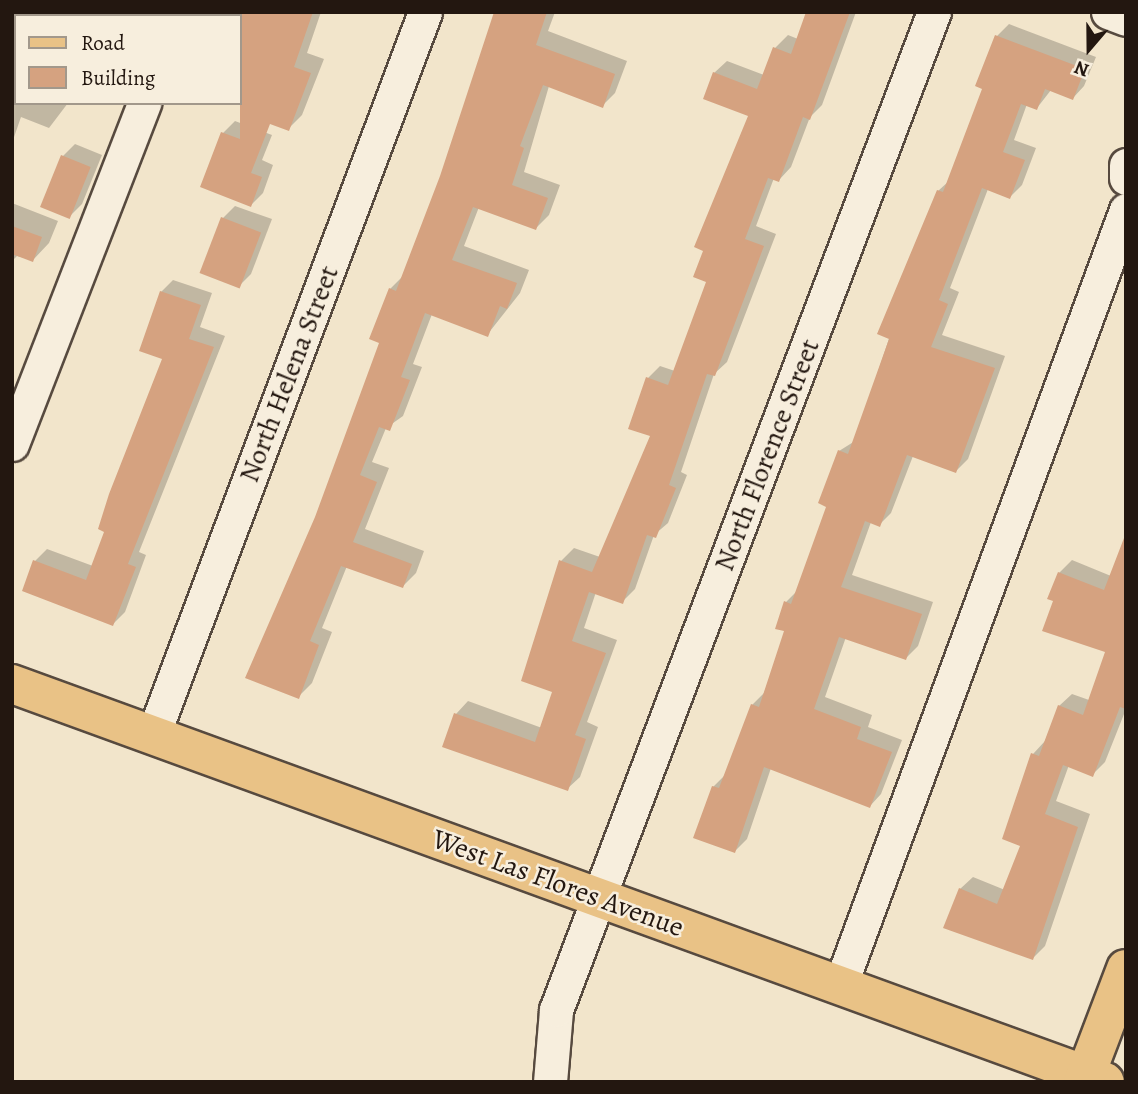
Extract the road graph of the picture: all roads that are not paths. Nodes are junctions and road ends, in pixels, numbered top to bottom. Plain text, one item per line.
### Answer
1 (425, 12) edge
2 (934, 12) edge
3 (1108, 12) edge
4 (1126, 19) edge
5 (143, 105) edge
6 (1126, 164) edge
7 (1126, 178) edge
8 (1126, 210) edge
9 (12, 444) edge
10 (12, 684) edge
11 (153, 735) junction
12 (601, 898) junction
13 (1126, 970) edge
14 (840, 986) junction
15 (1091, 1080) edge
16 (550, 1082) edge

1 - 11 street, North Helena Street
2 - 12 street, North Florence Street
3 - 4 street
5 - 9 street
6 - 7 street
8 - 14 street
10 - 11 main road, West Las Flores Avenue
11 - 12 main road, West Las Flores Avenue
12 - 14 main road, West Las Flores Avenue
12 - 16 street, North Florence Street
13 - 15 main road
14 - 15 main road, West Las Flores Avenue

